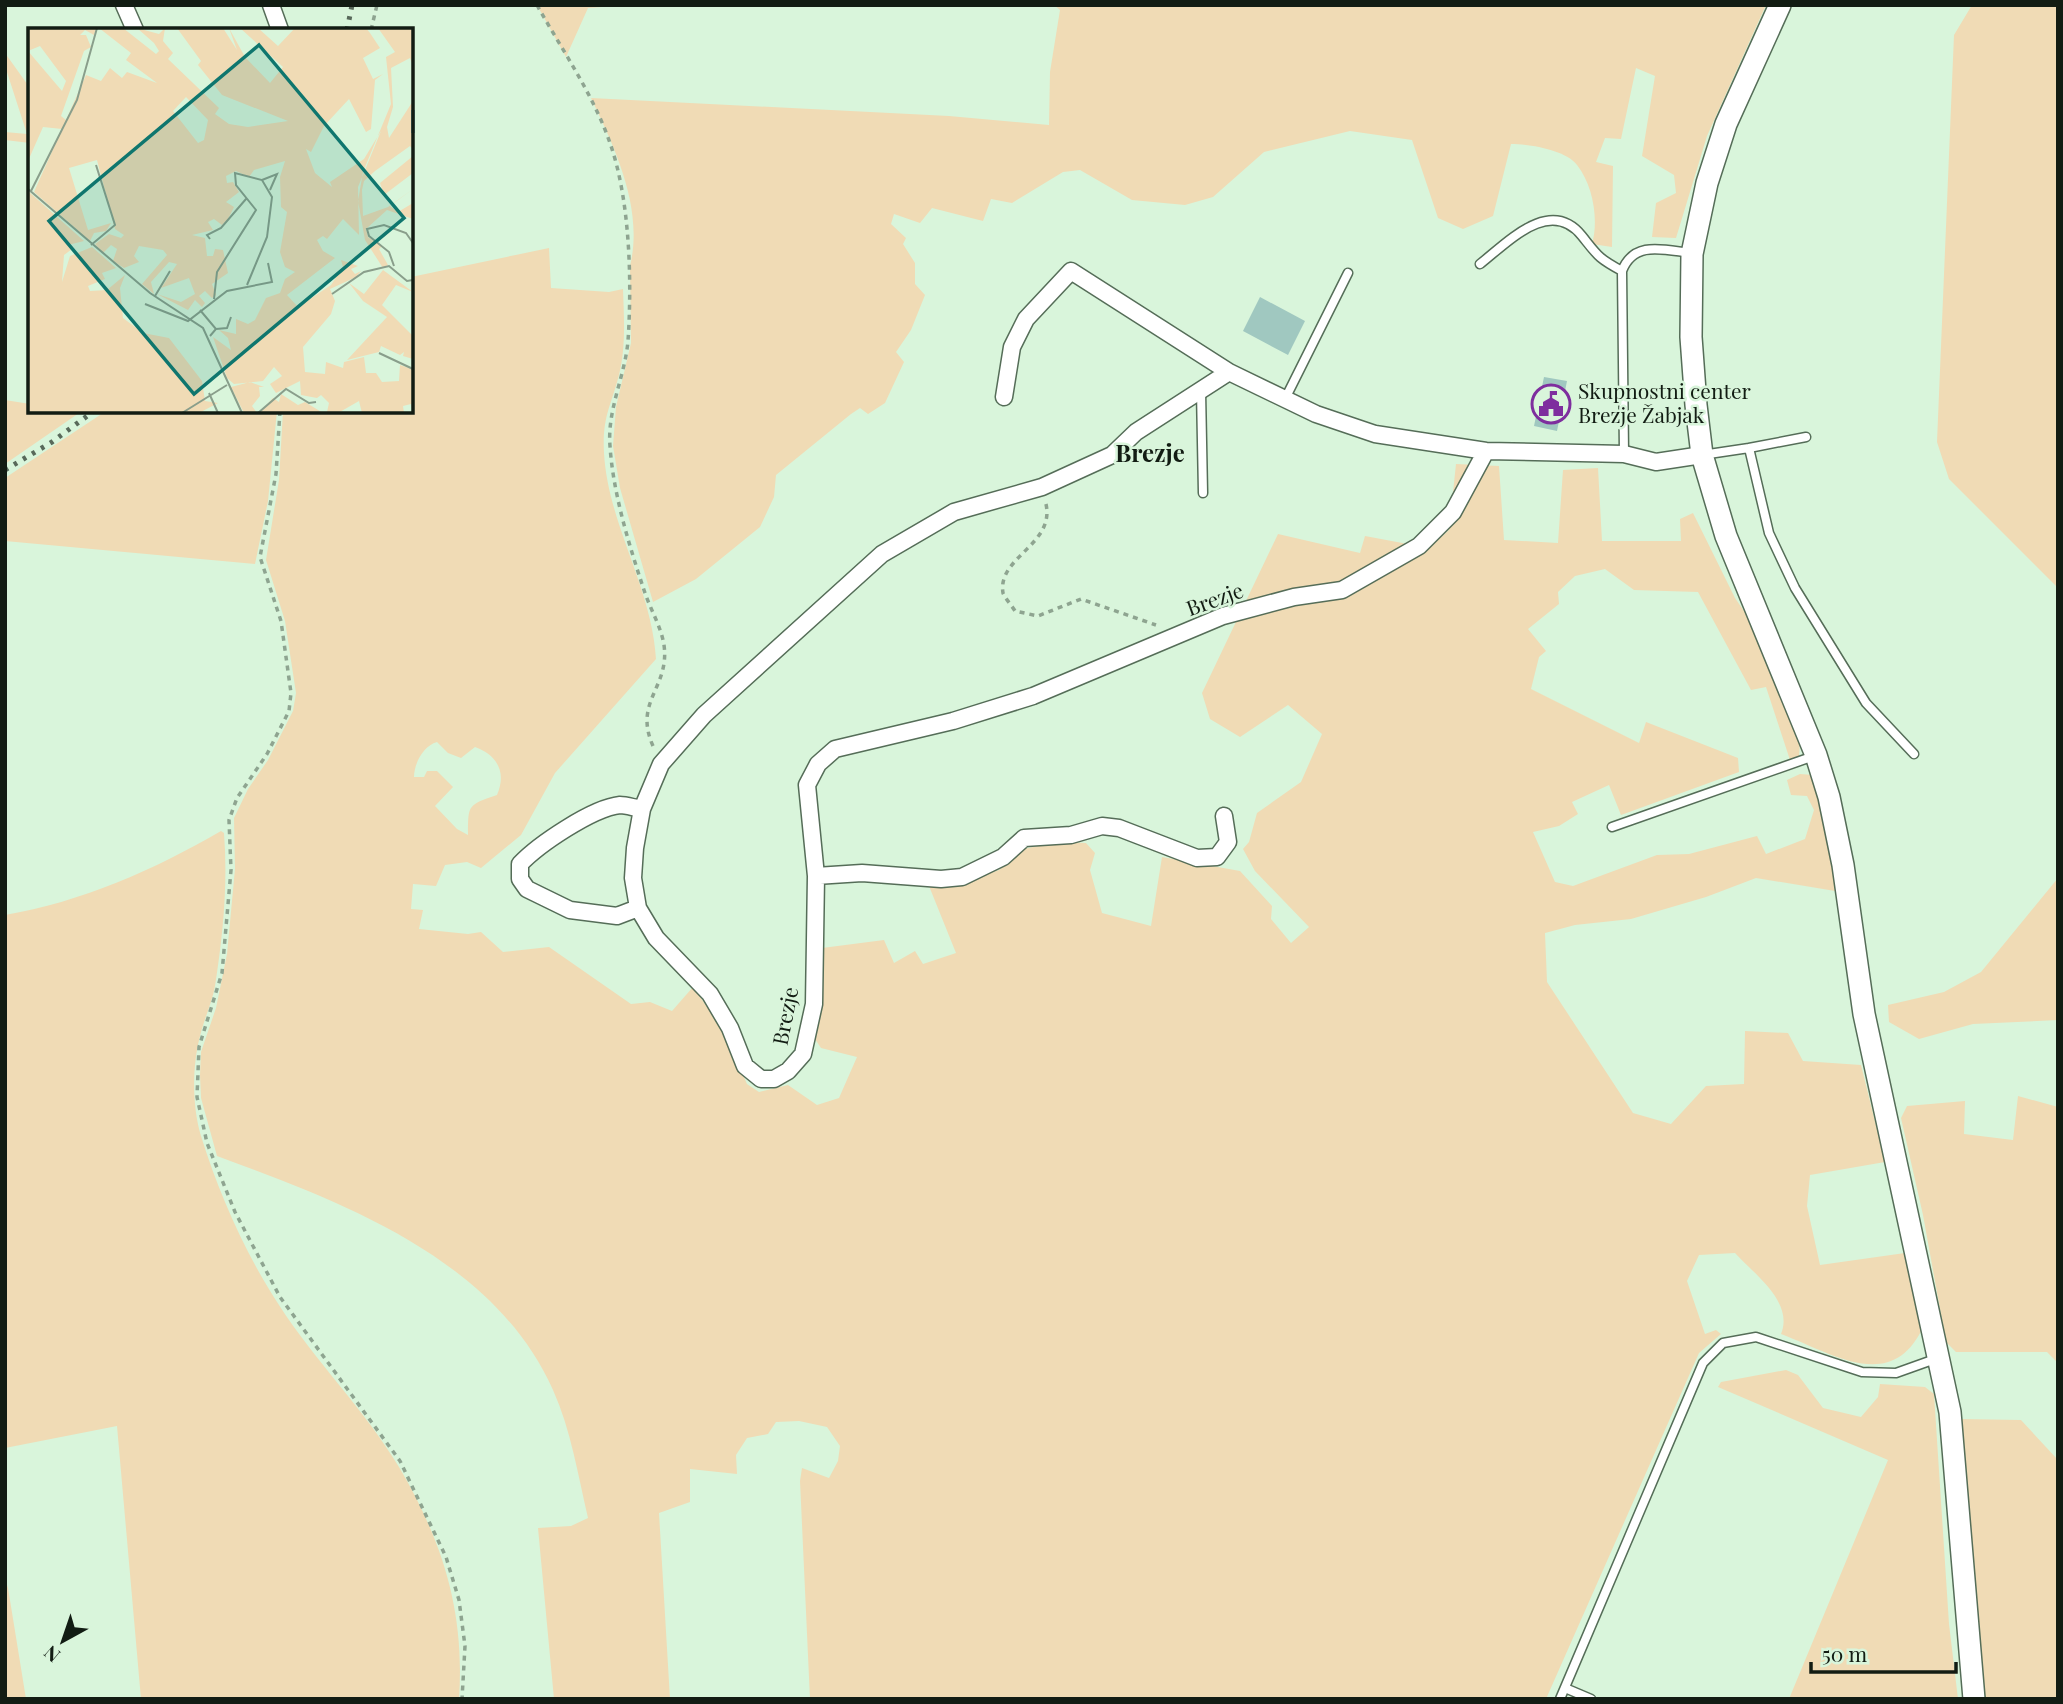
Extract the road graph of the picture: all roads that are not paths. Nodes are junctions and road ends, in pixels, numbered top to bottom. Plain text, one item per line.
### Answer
1 (124, 5) edge
2 (271, 5) edge
3 (1780, 5) edge
4 (134, 28) edge
5 (279, 28) edge
6 (1692, 254) junction
7 (1480, 264) dead end
8 (1622, 271) junction
9 (1348, 273) dead end
10 (1229, 372) junction
11 (1201, 391) junction
12 (1004, 397) dead end
13 (1284, 399) junction
14 (1806, 437) dead end
15 (1748, 448) junction
16 (1486, 451) junction
17 (1624, 454) junction
18 (1702, 455) junction
19 (1203, 493) dead end
20 (1914, 754) dead end
21 (1816, 755) junction
22 (642, 809) junction
23 (1224, 816) dead end
24 (1612, 827) dead end
25 (816, 876) junction
26 (638, 908) junction
27 (1938, 1358) junction
28 (1565, 1688) junction
29 (1560, 1699) edge
30 (1591, 1699) edge
31 (1974, 1699) edge

1 - 4 street
2 - 5 street
3 - 6 street
6 - 8 lane
6 - 18 street
7 - 8 lane
8 - 17 lane
9 - 13 lane
10 - 11 street, Brezje
10 - 12 street
10 - 13 street
11 - 19 lane
11 - 22 street, Brezje
13 - 16 street
14 - 15 lane
15 - 18 lane
15 - 20 lane
16 - 17 street
16 - 25 street, Brezje
17 - 18 street
18 - 21 street
21 - 24 lane
21 - 27 street
22 - 26 street, Brezje
22 - 26 street
23 - 25 street
25 - 26 street, Brezje
27 - 28 lane
27 - 31 street
28 - 29 lane
28 - 30 lane

